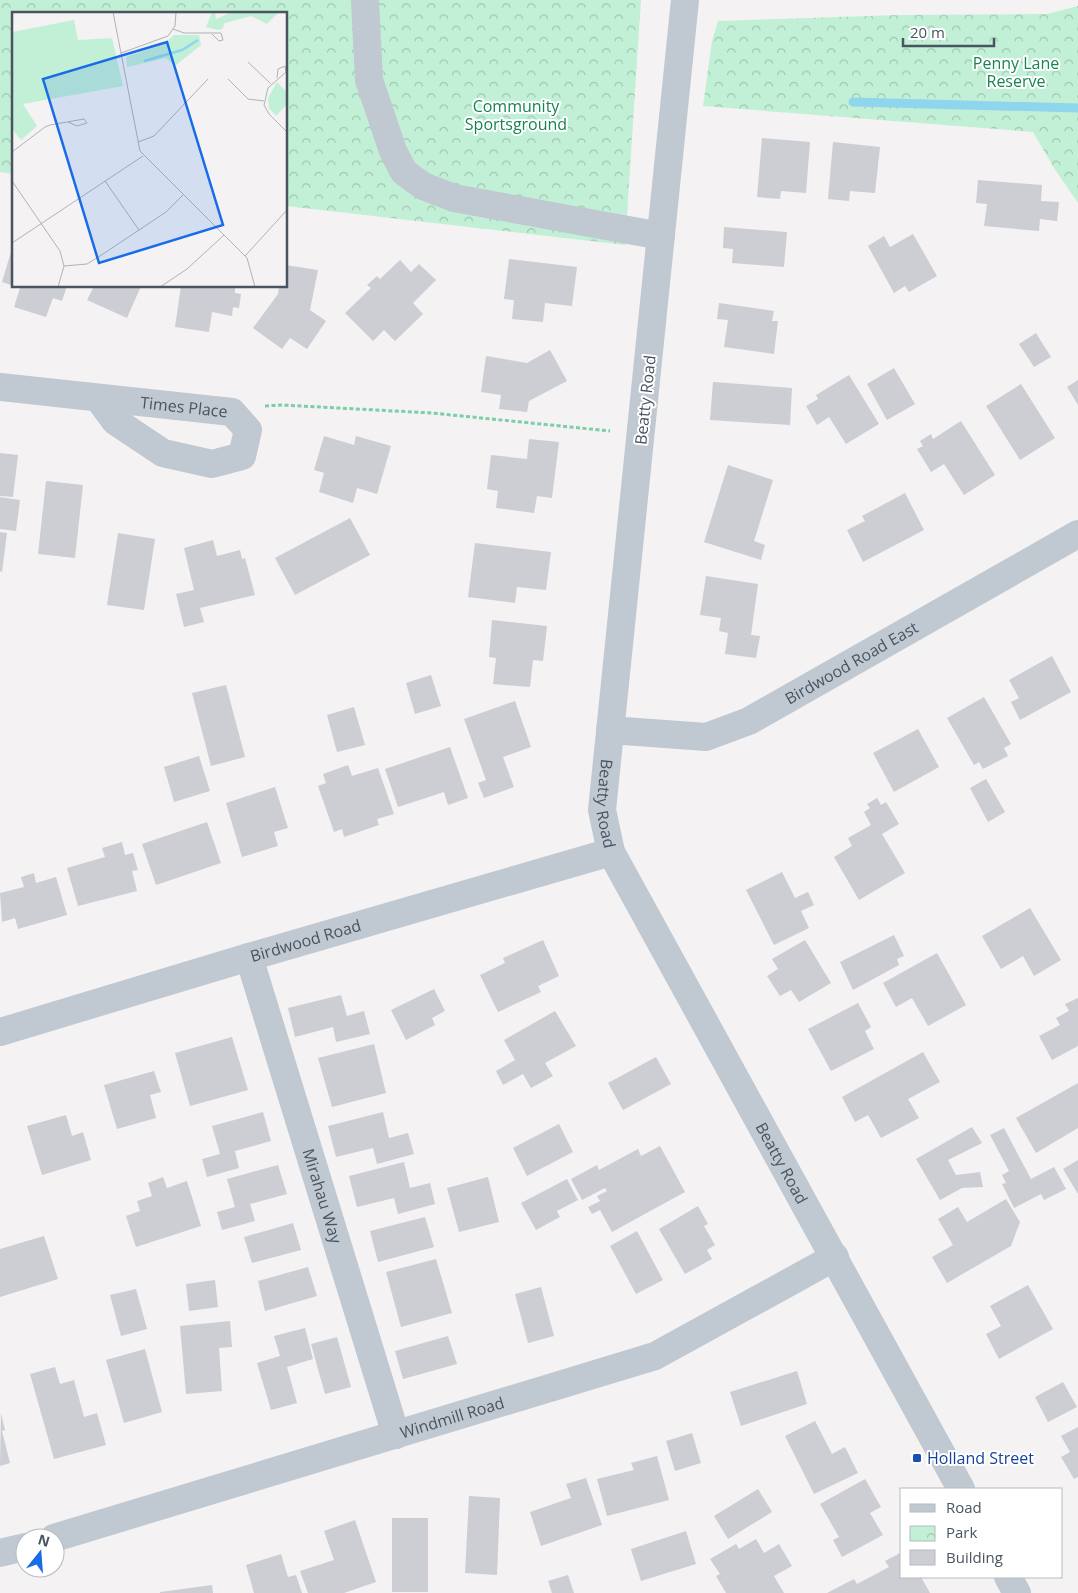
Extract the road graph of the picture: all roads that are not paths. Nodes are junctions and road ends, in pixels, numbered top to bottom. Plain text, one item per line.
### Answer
1 (365, 0) edge
2 (685, 0) edge
3 (661, 236) junction
4 (0, 388) edge
5 (98, 398) junction
6 (1078, 534) edge
7 (610, 730) junction
8 (611, 852) junction
9 (249, 957) junction
10 (0, 1032) edge
11 (835, 1257) junction
12 (396, 1435) junction
13 (959, 1488) edge
14 (65, 1535) edge
15 (15, 1549) edge
16 (0, 1553) edge
17 (1009, 1578) edge
18 (1017, 1593) edge

1 - 3 street
2 - 3 street, Beatty Road
3 - 7 street, Beatty Road
4 - 5 street, Times Place
5 - 5 street, Times Place
6 - 7 street, Birdwood Road East
7 - 8 street, Beatty Road
8 - 9 street, Birdwood Road
8 - 11 street, Beatty Road
9 - 10 street, Birdwood Road
9 - 12 street, Mirahau Way
11 - 12 street, Windmill Road
11 - 13 street, Beatty Road
12 - 14 street, Windmill Road
15 - 16 street
17 - 18 street

